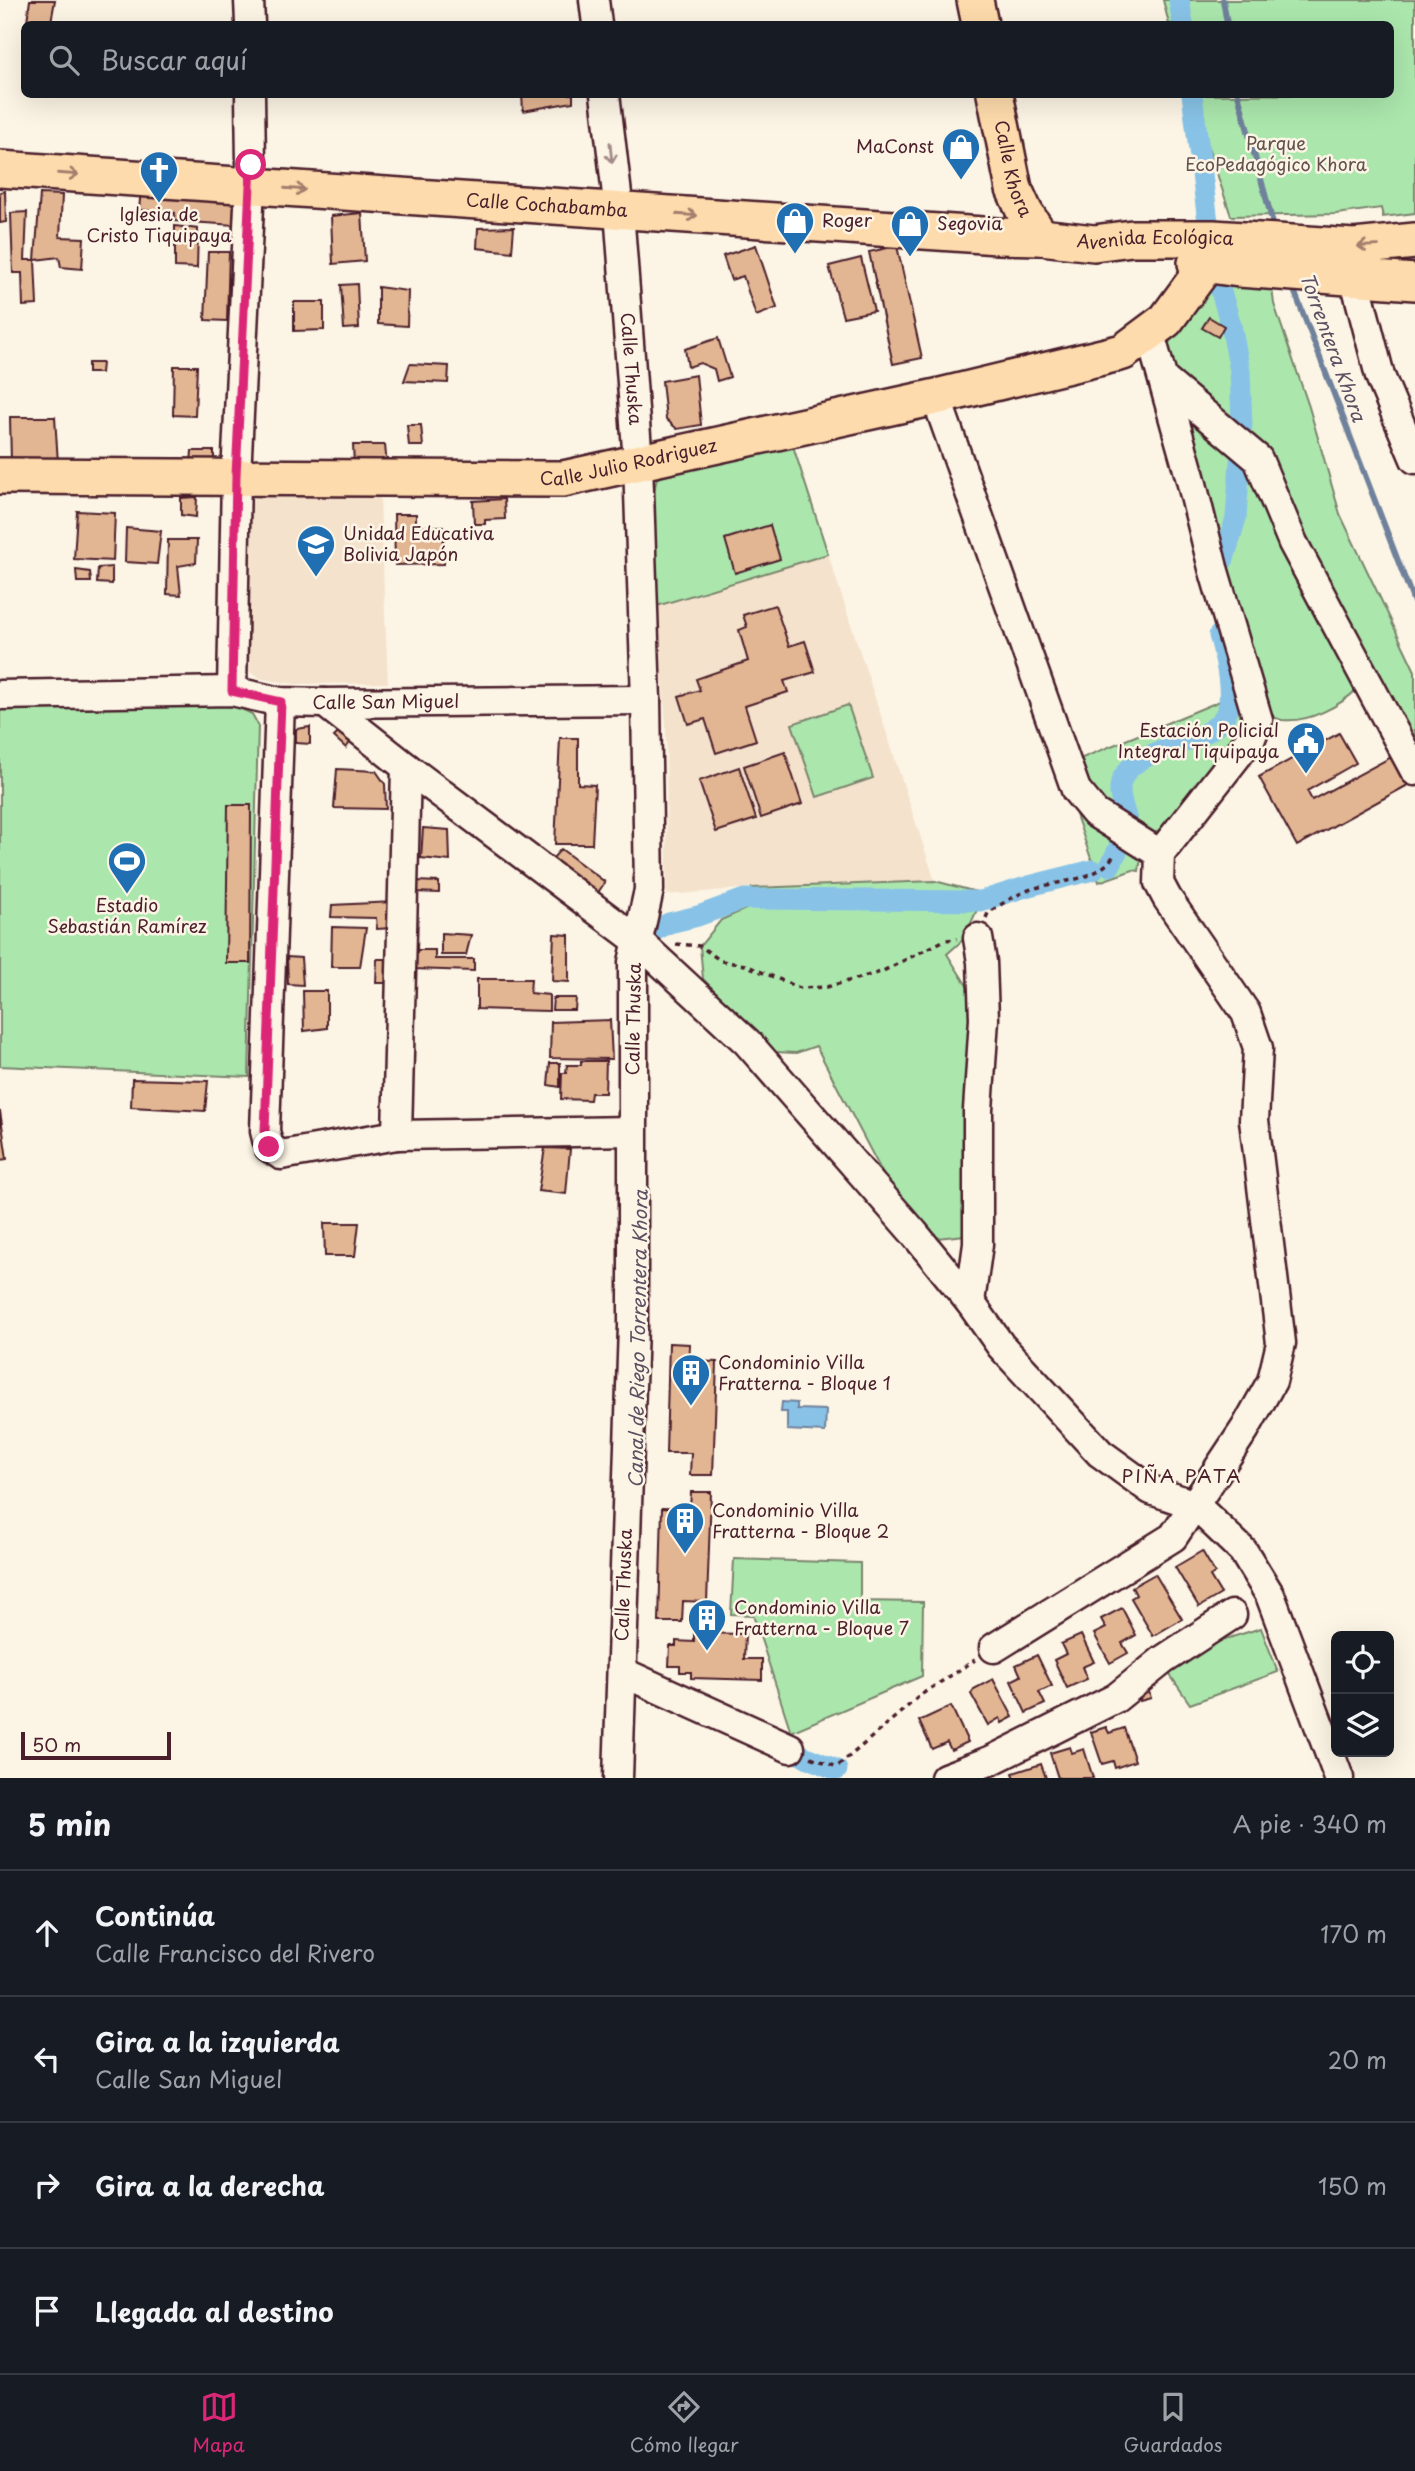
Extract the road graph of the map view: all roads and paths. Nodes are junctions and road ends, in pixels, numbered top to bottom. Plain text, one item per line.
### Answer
1 (249, 0) edge
2 (594, 0) edge
3 (975, 0) edge
4 (250, 21) edge
5 (597, 21) edge
6 (979, 21) edge
7 (250, 98) edge
8 (605, 98) edge
9 (996, 98) edge
10 (0, 169) edge
11 (250, 186) junction
12 (619, 211) junction
13 (1041, 237) junction
14 (1415, 242) edge
15 (1094, 243) junction
16 (1254, 251) junction
17 (1207, 264) junction
18 (1335, 265) junction
19 (1415, 282) edge
20 (1150, 334) junction
21 (1164, 380) junction
22 (936, 397) junction
23 (1415, 459) edge
24 (638, 462) junction
25 (236, 476) junction
26 (0, 477) edge
27 (232, 691) junction
28 (0, 695) edge
29 (646, 700) junction
30 (281, 702) junction
31 (325, 703) junction
32 (406, 767) junction
33 (1415, 771) edge
34 (1122, 829) junction
35 (1160, 854) junction
36 (978, 938) junction
37 (638, 941) junction
38 (664, 962) junction
39 (632, 1131) junction
40 (397, 1135) junction
41 (970, 1302) junction
42 (1195, 1505) junction
43 (1232, 1615) dead end
44 (993, 1648) joint
45 (621, 1672) junction
46 (790, 1748) joint
47 (988, 1770) edge
48 (618, 1778) edge
49 (945, 1778) edge
50 (1339, 1778) edge

1 - 4 street
2 - 5 street
3 - 6 main road
7 - 11 street
8 -> 12 street, Calle Thuska
9 - 13 main road, Calle Khora
10 -> 11 main road, Calle Cochabamba
11 -> 12 main road, Calle Cochabamba
11 - 25 street
12 -> 13 main road, Calle Cochabamba
12 - 24 street, Calle Thuska
13 - 15 main road, Calle Cochabamba
14 -> 18 main road, Avenida Ecológica
15 - 16 main road, Avenida Ecológica
15 - 17 main road, Avenida Ecológica
16 - 17 main road, Calle Julio Rodriguez
16 - 18 main road, Avenida Ecológica
17 - 20 main road, Calle Julio Rodriguez
18 - 19 main road, Avenida Ecológica
18 - 23 street
20 - 21 street
20 - 22 main road, Calle Julio Rodriguez
21 - 33 street
21 - 35 street
22 - 24 main road, Calle Julio Rodriguez
22 - 34 street
24 - 25 main road, Calle Julio Rodriguez
24 - 29 street, Calle Thuska
25 - 26 main road, Calle Julio Rodriguez
25 - 27 street
27 - 28 street, Calle San Miguel
27 - 30 street, Calle San Miguel
29 - 31 street, Calle San Miguel
29 - 37 street, Calle Thuska
30 - 31 street, Calle San Miguel
30 - 40 street
31 - 32 street
32 - 37 street
32 - 40 street
34 - 35 street
34 - 36 path
35 - 42 street
36 - 38 path
36 - 41 street
37 - 38 street
37 - 39 street, Calle Thuska
38 - 41 street
39 - 40 street
39 - 45 street, Calle Thuska
41 - 42 street
42 - 44 street
42 - 50 street
43 - 47 street
44 - 46 path
45 - 46 street
45 - 48 street, Calle Thuska
47 - 49 street

